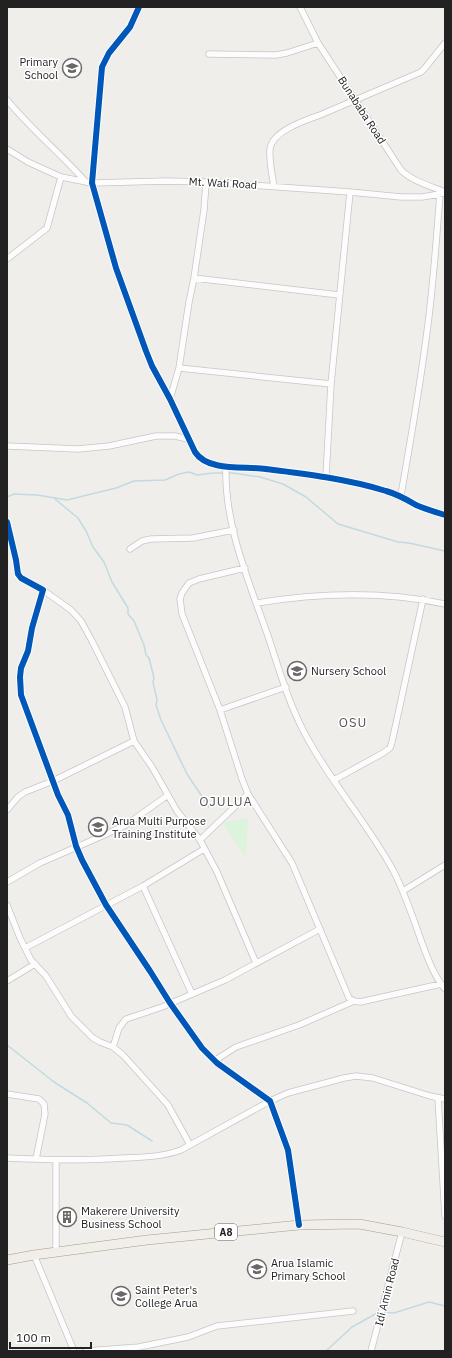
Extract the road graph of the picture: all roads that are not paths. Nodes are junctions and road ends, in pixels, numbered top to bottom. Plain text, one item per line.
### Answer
1 (139, 7) edge
2 (300, 7) edge
3 (445, 42) edge
4 (318, 43) junction
5 (209, 54) dead end
6 (355, 99) junction
7 (7, 100) edge
8 (7, 149) edge
9 (61, 177) junction
10 (89, 182) junction
11 (206, 182) junction
12 (274, 186) junction
13 (350, 192) junction
14 (443, 193) edge
15 (7, 259) edge
16 (194, 278) junction
17 (340, 295) junction
18 (179, 368) junction
19 (331, 384) junction
20 (170, 399) junction
21 (188, 439) junction
22 (7, 446) edge
23 (226, 467) junction
24 (326, 477) junction
25 (401, 495) junction
26 (445, 515) edge
27 (7, 522) edge
28 (234, 530) junction
29 (130, 549) dead end
30 (245, 568) junction
31 (43, 590) junction
32 (423, 599) junction
33 (256, 603) junction
34 (445, 604) edge
35 (286, 687) junction
36 (220, 710) junction
37 (134, 741) junction
38 (334, 780) junction
39 (53, 781) junction
40 (248, 794) junction
41 (168, 795) junction
42 (7, 810) edge
43 (200, 840) junction
44 (76, 846) junction
45 (204, 849) junction
46 (445, 865) edge
47 (7, 882) edge
48 (143, 886) junction
49 (403, 891) junction
50 (7, 905) edge
51 (106, 905) junction
52 (320, 929) junction
53 (25, 948) junction
54 (256, 963) junction
55 (35, 964) junction
56 (7, 981) edge
57 (440, 984) junction
58 (445, 989) edge
59 (192, 994) junction
60 (354, 1001) junction
61 (170, 1003) junction
62 (113, 1047) junction
63 (214, 1061) junction
64 (7, 1094) edge
65 (438, 1098) junction
66 (445, 1099) edge
67 (270, 1101) junction
68 (190, 1145) junction
69 (7, 1158) edge
70 (36, 1159) junction
71 (56, 1160) junction
72 (445, 1216) edge
73 (299, 1225) junction
74 (402, 1232) junction
75 (445, 1242) edge
76 (56, 1252) junction
77 (34, 1254) junction
78 (7, 1260) edge
79 (353, 1311) dead end
80 (74, 1351) edge
81 (86, 1351) edge
82 (371, 1351) edge

1 - 10 street
2 - 4 street, Bunababa Road
3 - 6 street
4 - 5 street
4 - 6 street, Bunababa Road
6 - 12 street
6 - 14 street, Bunababa Road
7 - 10 street
8 - 9 street, Mt. Wati Road
9 - 10 street, Mt. Wati Road
9 - 15 street
10 - 11 street, Mt. Wati Road
10 - 20 street
11 - 12 street, Mt. Wati Road
11 - 16 street
12 - 13 street, Mt. Wati Road
13 - 14 street, Mt. Wati Road
13 - 17 street
14 - 25 street
16 - 17 street
16 - 18 street
17 - 19 street
18 - 19 street
18 - 20 street
19 - 24 street
20 - 21 street
21 - 22 street
21 - 23 street
23 - 24 street
23 - 28 street
24 - 25 street
25 - 26 street
27 - 31 street
28 - 29 street
28 - 30 street
30 - 33 street
30 - 36 street
31 - 37 street
31 - 39 street
32 - 33 street
32 - 34 street
32 - 38 street
33 - 35 street
35 - 36 street
35 - 38 street
36 - 40 street
37 - 39 street
37 - 41 street
38 - 49 street
39 - 42 street
39 - 44 street
40 - 43 street
40 - 52 street
41 - 43 street
41 - 44 street
43 - 45 street
44 - 47 street
44 - 51 street
45 - 48 street
45 - 54 street
46 - 49 street
48 - 51 street
48 - 59 street
49 - 57 street
50 - 53 street
51 - 53 street
51 - 61 street
52 - 54 street
52 - 60 street
53 - 55 street
54 - 59 street
55 - 56 street
55 - 62 street
57 - 58 street
57 - 60 street
59 - 61 street
60 - 63 street
61 - 62 street
61 - 63 street
62 - 68 street
63 - 67 street
64 - 70 street
65 - 66 street
65 - 67 street
65 - 72 street
67 - 68 street
67 - 73 street
68 - 71 street
69 - 70 street
70 - 71 street
71 - 76 street
73 - 74 main road, A8
73 - 76 main road, A8
74 - 75 main road, A8
74 - 82 street, Idi Amin Road
76 - 77 main road, A8
77 - 78 main road, A8
77 - 80 street
79 - 81 street

